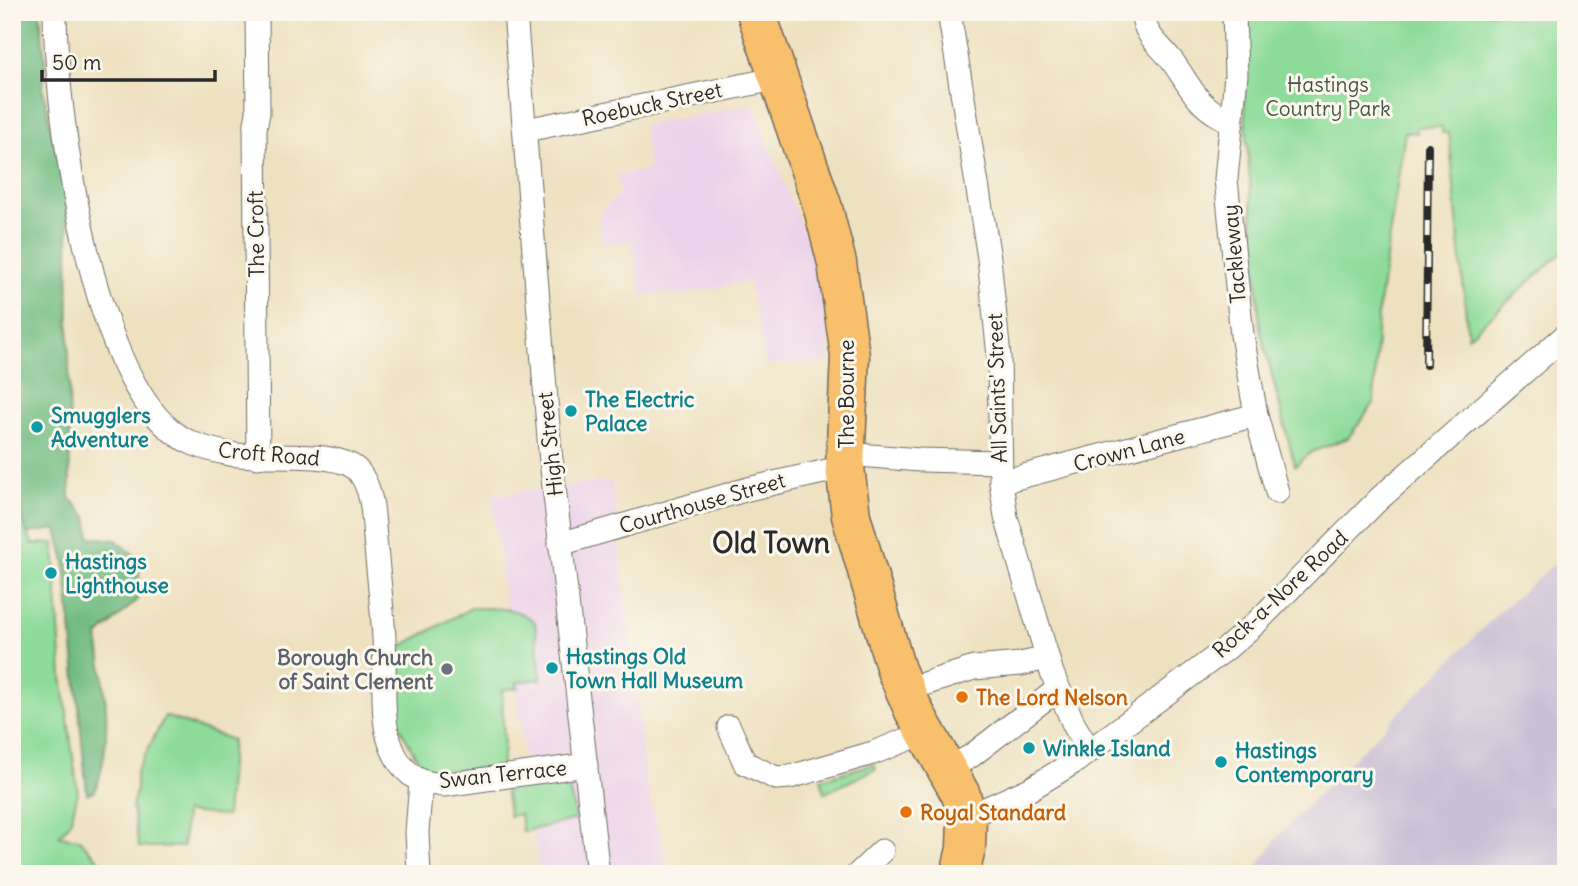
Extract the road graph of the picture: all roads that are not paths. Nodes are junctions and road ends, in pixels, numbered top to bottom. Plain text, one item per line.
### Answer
1 (55, 12) edge
2 (257, 12) edge
3 (515, 12) edge
4 (756, 12) edge
5 (949, 12) edge
6 (1142, 12) edge
7 (1234, 12) edge
8 (779, 78) junction
9 (1232, 122) junction
10 (526, 130) junction
11 (1566, 335) edge
12 (1256, 415) junction
13 (258, 457) junction
14 (846, 460) junction
15 (1000, 472) junction
16 (1277, 492) dead end
17 (560, 544) junction
18 (1047, 658) junction
19 (1058, 689) junction
20 (905, 690) junction
21 (729, 727) dead end
22 (926, 732) junction
23 (1090, 751) junction
24 (586, 765) junction
25 (948, 769) junction
26 (421, 782) junction
27 (967, 817) junction
28 (882, 851) dead end
29 (419, 874) edge
30 (597, 874) edge
31 (858, 874) edge
32 (960, 874) edge

1 - 13 street, Croft Road
2 - 13 street, The Croft
3 - 10 street, High Street
4 - 8 highway, The Bourne
5 - 15 street, All Saints' Street
6 - 9 street
7 - 9 street, Tackleway
8 - 10 street, Roebuck Street
8 - 14 highway, The Bourne
9 - 12 street, Tackleway
10 - 17 street, High Street
11 - 23 street, Rock-a-Nore Road
12 - 15 street, Crown Lane
12 - 16 street, Tackleway
13 - 26 street, Croft Road
14 - 15 street, Courthouse Street
14 - 17 street, Courthouse Street
14 - 20 highway, The Bourne
15 - 18 street, All Saints' Street
17 - 24 street, High Street
18 - 19 street, All Saints' Street
18 - 20 street
19 - 23 street, All Saints' Street
19 - 25 street
20 - 22 highway, The Bourne
21 - 22 street
22 - 25 highway, The Bourne
23 - 27 street, Rock-a-Nore Road
24 - 26 street, Swan Terrace
24 - 30 street, High Street
25 - 27 highway, The Bourne
26 - 29 street
27 - 32 highway
28 - 31 street

